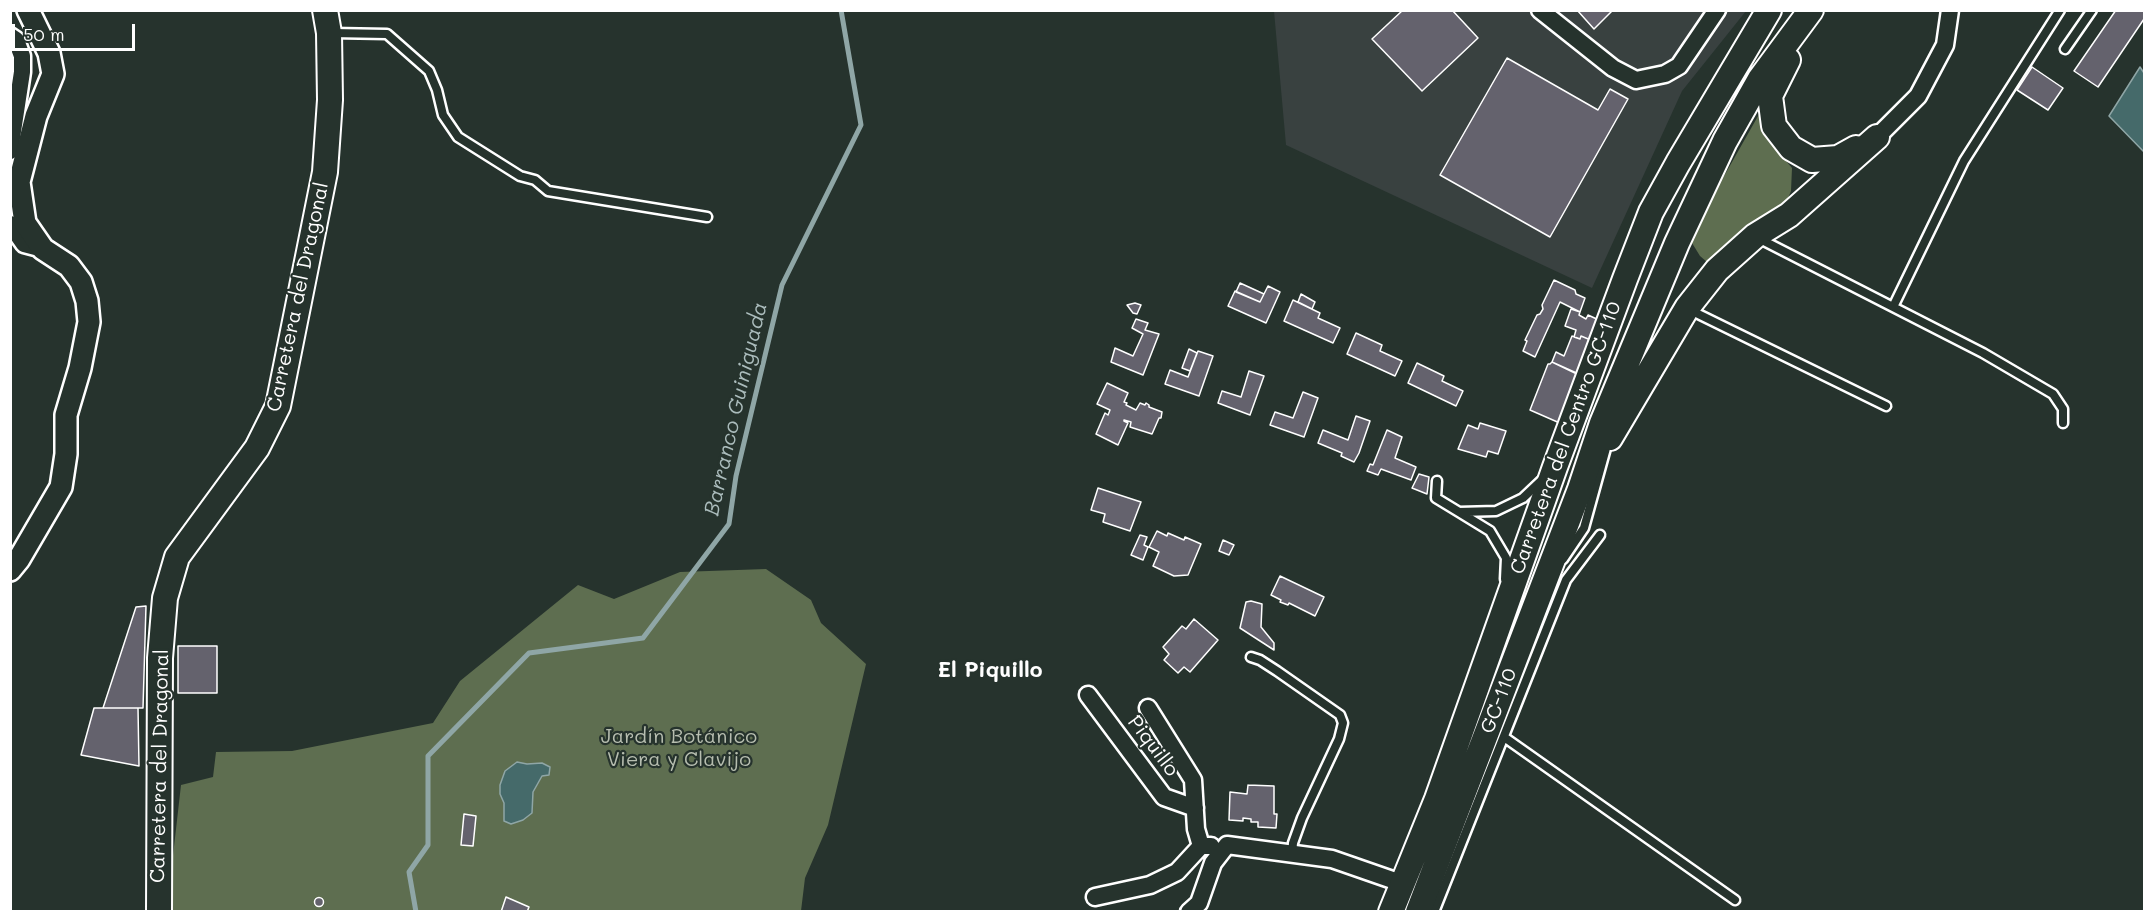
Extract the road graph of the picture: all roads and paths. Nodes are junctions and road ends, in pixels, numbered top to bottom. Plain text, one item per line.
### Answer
1 (28, 10) edge
2 (1540, 10) edge
3 (1717, 10) edge
4 (1769, 10) edge
5 (1811, 10) edge
6 (1950, 10) edge
7 (2060, 10) edge
8 (2092, 10) edge
9 (327, 22) edge
10 (10, 36) edge
11 (2065, 49) dead end
12 (1877, 137) junction
13 (1791, 148) junction
14 (10, 151) edge
15 (1789, 215) junction
16 (707, 217) dead end
17 (10, 224) edge
18 (1755, 236) junction
19 (43, 249) junction
20 (1893, 307) junction
21 (1687, 308) junction
22 (1886, 406) dead end
23 (2062, 423) dead end
24 (1608, 441) junction
25 (1556, 467) junction
26 (1437, 481) dead end
27 (1580, 489) junction
28 (1459, 513) junction
29 (1600, 535) dead end
30 (10, 570) edge
31 (1540, 595) junction
32 (1504, 609) junction
33 (1251, 657) dead end
34 (1088, 695) dead end
35 (1148, 708) dead end
36 (1504, 737) junction
37 (1195, 808) junction
38 (1227, 845) junction
39 (1201, 846) junction
40 (1292, 854) junction
41 (1404, 884) junction
42 (1095, 897) dead end
43 (1735, 900) dead end
44 (159, 912) edge
45 (1189, 912) edge
46 (1391, 912) edge
47 (1418, 912) edge
48 (1434, 912) edge

1 - 19 street
2 - 3 street
4 - 25 main road, Carretera del Centro GC-110 / GC-110
5 - 13 main road
5 - 27 main road, Carretera del Centro GC-110 / GC-110
6 - 12 street
7 - 20 lane
8 - 11 lane
9 - 16 lane
9 - 44 main road, Carretera del Dragonal
10 - 14 street
12 - 13 main road
12 - 15 main road
13 - 15 main road
15 - 18 main road
17 - 19 street
18 - 20 lane
18 - 21 main road
19 - 30 street
20 - 23 lane
21 - 22 lane
21 - 24 main road
24 - 27 main road
24 - 31 lane
25 - 28 lane
25 - 32 main road, Carretera del Centro GC-110 / GC-110
26 - 28 lane
27 - 31 main road, GC-110 / GC-110
28 - 32 lane
29 - 36 lane
31 - 47 main road, GC-110 / GC-110
32 - 41 main road, Carretera del Centro GC-110 / GC-110
33 - 40 lane
34 - 37 street, Piquillo
35 - 37 street
36 - 43 lane
36 - 48 lane
37 - 39 street
38 - 39 street
38 - 40 street
38 - 45 street
39 - 42 street
40 - 41 street
41 - 46 main road, GC-110

